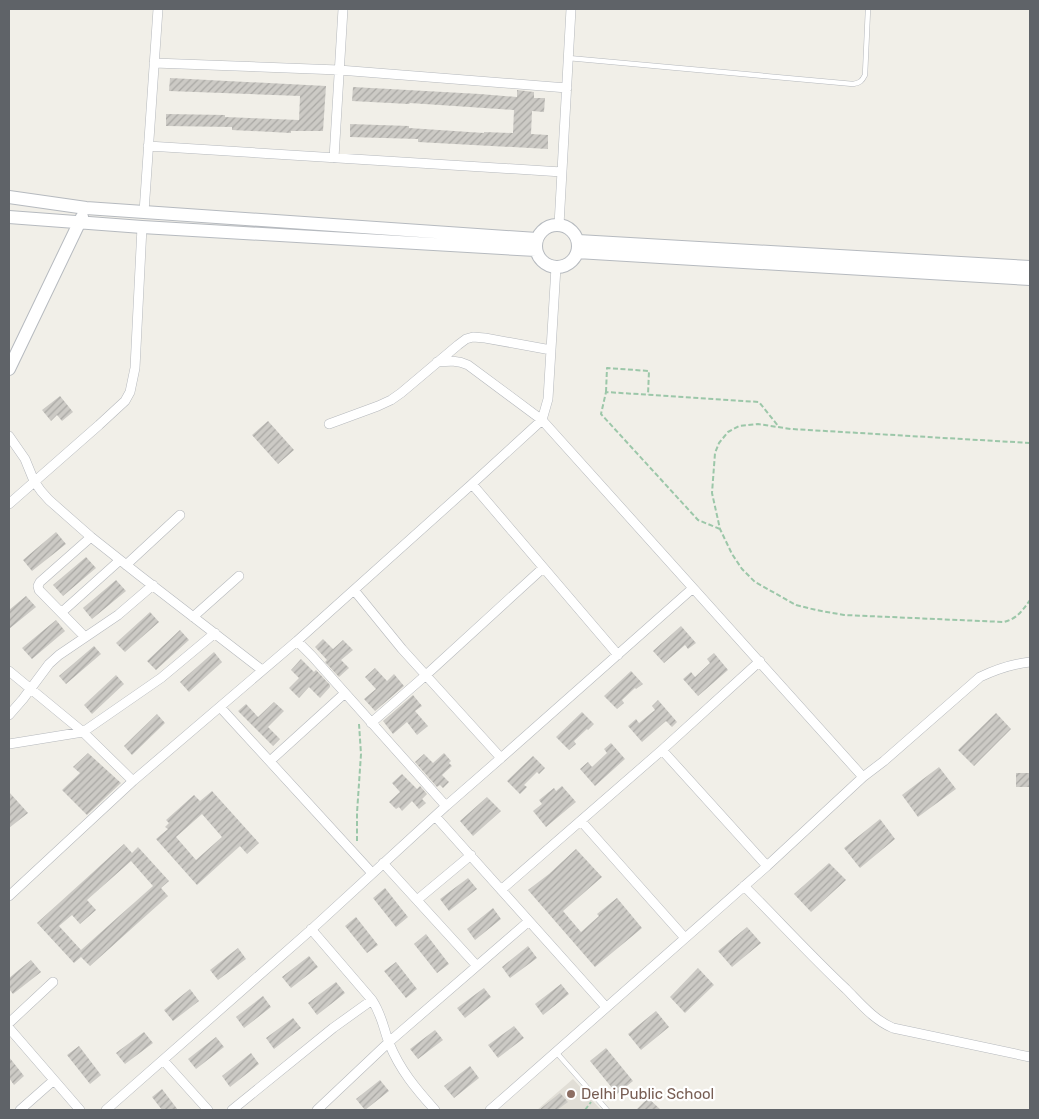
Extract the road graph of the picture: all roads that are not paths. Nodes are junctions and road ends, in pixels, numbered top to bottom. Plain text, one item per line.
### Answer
1 (158, 9) edge
2 (343, 9) edge
3 (571, 9) edge
4 (868, 9) edge
5 (568, 58) junction
6 (154, 63) junction
7 (339, 70) junction
8 (567, 88) junction
9 (148, 146) junction
10 (334, 158) junction
11 (562, 172) junction
12 (9, 198) edge
13 (86, 208) junction
14 (144, 212) junction
15 (9, 217) edge
16 (79, 222) junction
17 (559, 225) junction
18 (142, 227) junction
19 (537, 245) junction
20 (578, 247) junction
21 (556, 267) junction
22 (1030, 267) edge
23 (1030, 279) edge
24 (551, 350) junction
25 (11, 362) edge
26 (437, 362) junction
27 (542, 420) junction
28 (329, 424) dead end
29 (9, 436) edge
30 (34, 481) junction
31 (472, 484) junction
32 (9, 504) edge
33 (180, 515) dead end
34 (91, 537) junction
35 (123, 562) junction
36 (543, 568) junction
37 (239, 576) dead end
38 (153, 585) junction
39 (693, 588) junction
40 (354, 590) junction
41 (62, 612) junction
42 (193, 616) junction
43 (215, 633) junction
44 (85, 637) junction
45 (296, 641) junction
46 (618, 655) junction
47 (760, 662) junction
48 (1030, 662) edge
49 (262, 670) junction
50 (9, 671) edge
51 (426, 675) junction
52 (31, 689) junction
53 (345, 693) junction
54 (220, 707) junction
55 (9, 716) edge
56 (371, 723) junction
57 (83, 732) junction
58 (9, 744) edge
59 (662, 750) junction
60 (501, 758) junction
61 (270, 761) junction
62 (862, 777) junction
63 (133, 781) junction
64 (446, 806) junction
65 (435, 816) junction
66 (581, 821) junction
67 (470, 855) junction
68 (384, 863) junction
69 (767, 866) junction
70 (372, 873) junction
71 (744, 886) junction
72 (501, 890) junction
73 (9, 896) edge
74 (417, 900) junction
75 (529, 921) junction
76 (311, 929) junction
77 (685, 938) junction
78 (477, 966) junction
79 (53, 982) dead end
80 (372, 1000) junction
81 (606, 1007) junction
82 (9, 1023) edge
83 (9, 1028) edge
84 (389, 1042) junction
85 (556, 1052) junction
86 (1030, 1057) edge
87 (163, 1060) junction
88 (54, 1080) junction
89 (20, 1110) edge
90 (80, 1110) edge
91 (106, 1110) edge
92 (208, 1110) edge
93 (232, 1110) edge
94 (317, 1110) edge
95 (435, 1110) edge
96 (490, 1110) edge
97 (607, 1110) edge

1 - 6 street
2 - 7 street
3 - 5 street
4 - 5 lane
5 - 8 street
6 - 7 street
6 - 9 street
7 - 8 street
7 - 10 street
8 - 11 street
9 - 10 street
9 - 14 street
10 - 11 street
11 - 17 street
12 - 13 main road
13 - 14 main road
13 - 16 main road
14 - 19 main road
15 - 16 main road
16 - 18 main road
16 - 25 main road
17 - 19 main road
17 - 20 main road
18 - 19 main road
18 - 30 street
19 - 21 main road
20 - 21 main road
20 - 22 main road
20 - 23 main road
21 - 24 street
24 - 26 street
24 - 27 street
26 - 27 street
26 - 28 street
27 - 31 street
27 - 39 street
29 - 30 street
30 - 32 street
30 - 34 street
31 - 36 street
31 - 40 street
33 - 35 street
34 - 35 street
34 - 41 street
35 - 38 street
35 - 41 street
36 - 46 street
36 - 51 street
37 - 42 street
38 - 42 street
38 - 44 street
39 - 46 street
39 - 47 street
40 - 45 street
40 - 51 street
41 - 44 street
42 - 43 street
43 - 49 street
43 - 57 street
44 - 52 street
45 - 49 street
45 - 53 street
46 - 60 street
47 - 59 street
47 - 62 street
48 - 62 street
49 - 54 street
50 - 52 street
51 - 56 street
51 - 60 street
52 - 55 street
52 - 57 street
53 - 56 street
53 - 61 street
54 - 61 street
54 - 63 street
56 - 64 street
57 - 58 street
57 - 63 street
59 - 66 street
59 - 69 street
60 - 64 street
61 - 70 street
62 - 69 street
63 - 73 street
64 - 65 street
65 - 67 street
65 - 68 street
66 - 72 street
66 - 77 street
67 - 72 street
67 - 74 street
68 - 70 street
68 - 74 street
69 - 71 street
70 - 76 street
71 - 77 street
71 - 86 street
72 - 75 street
74 - 78 street
75 - 78 street
75 - 81 street
76 - 80 street
76 - 87 street
77 - 81 street
78 - 84 street
79 - 82 street
80 - 84 street
80 - 93 street
81 - 85 street
83 - 88 street
84 - 94 street
84 - 95 street
85 - 96 street
85 - 97 lane
87 - 91 street
87 - 92 street
88 - 89 street
88 - 90 street

